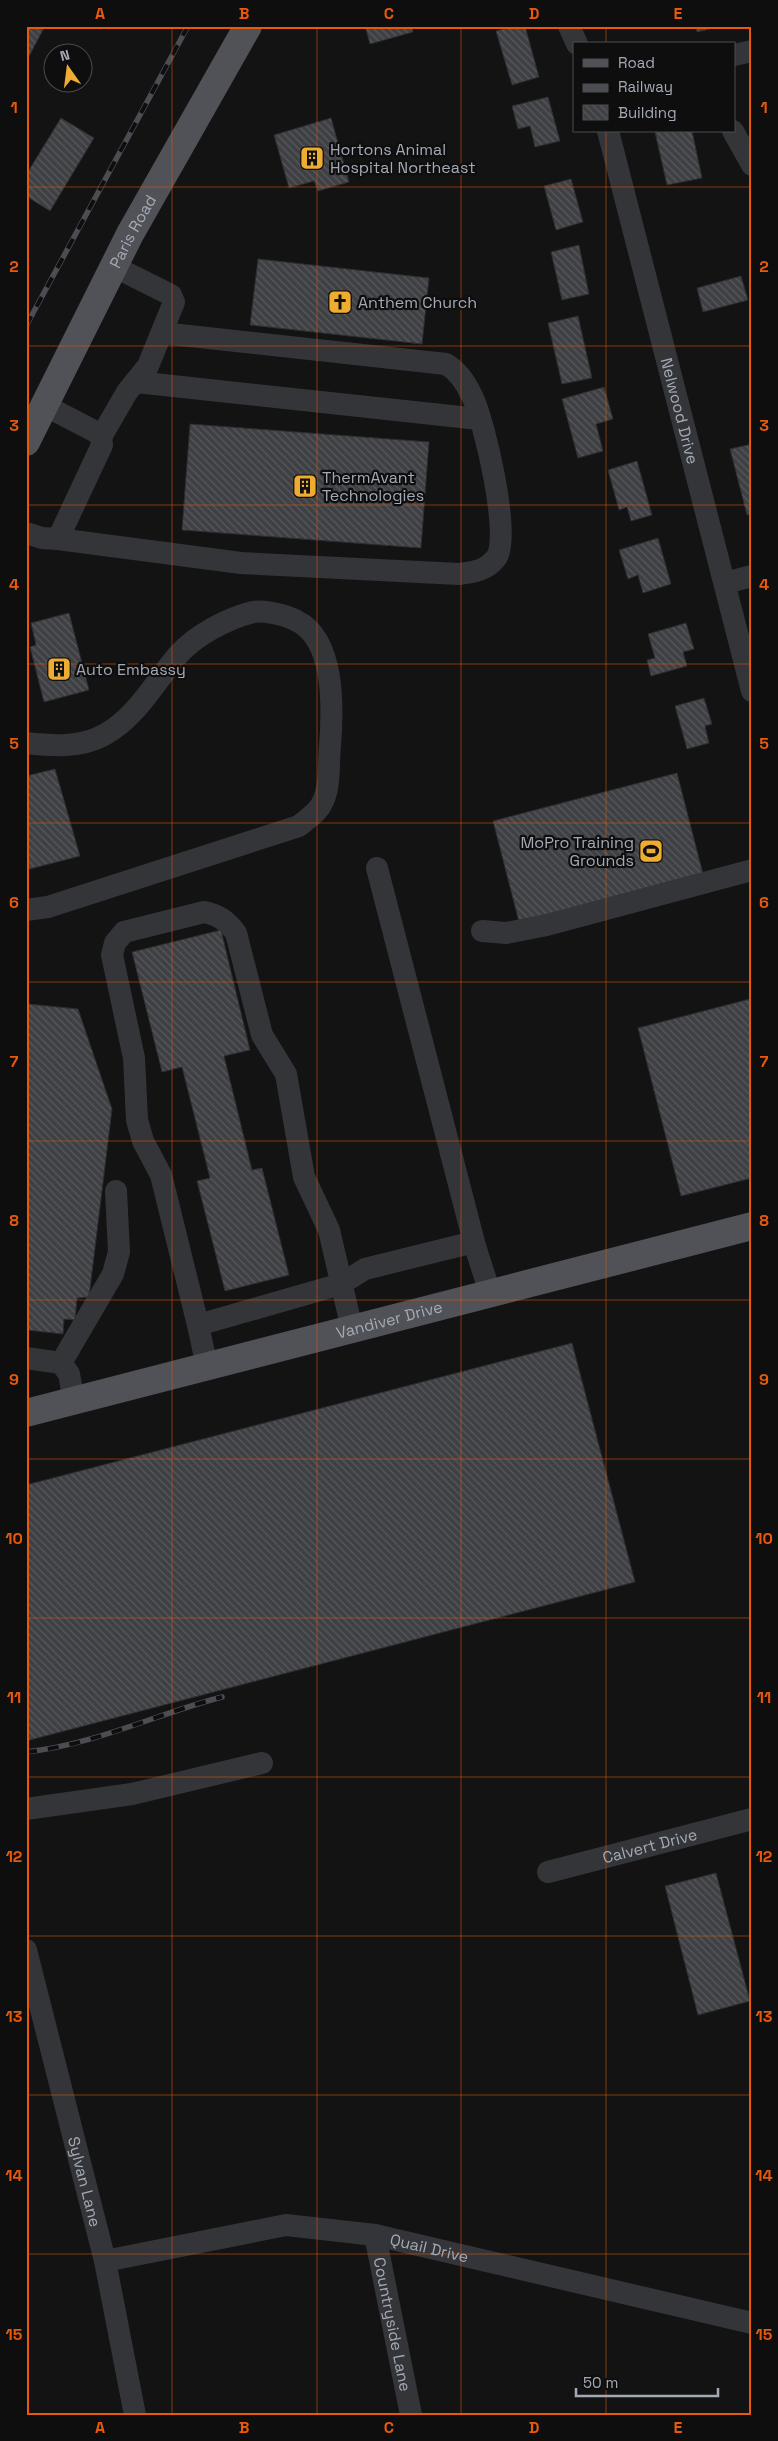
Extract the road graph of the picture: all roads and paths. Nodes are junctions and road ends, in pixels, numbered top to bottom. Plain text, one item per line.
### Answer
1 (248, 26) edge
2 (569, 26) edge
3 (576, 42) edge
4 (752, 51) edge
5 (736, 55) edge
6 (608, 132) edge
7 (734, 132) edge
8 (752, 165) edge
9 (114, 266) junction
10 (162, 333) junction
11 (136, 382) junction
12 (44, 405) junction
13 (479, 419) junction
14 (102, 437) junction
15 (26, 442) edge
16 (26, 533) edge
17 (58, 539) junction
18 (752, 576) edge
19 (725, 583) junction
20 (752, 691) edge
21 (26, 743) edge
22 (377, 868) dead end
23 (752, 870) edge
24 (26, 910) edge
25 (482, 931) dead end
26 (116, 1191) dead end
27 (752, 1226) edge
28 (475, 1246) junction
29 (341, 1284) junction
30 (490, 1294) junction
31 (198, 1325) junction
32 (352, 1329) junction
33 (26, 1358) edge
34 (62, 1363) junction
35 (207, 1367) junction
36 (74, 1401) junction
37 (26, 1413) edge
38 (262, 1763) dead end
39 (26, 1809) edge
40 (752, 1819) edge
41 (548, 1872) dead end
42 (26, 1950) edge
43 (375, 2235) junction
44 (105, 2261) junction
45 (752, 2323) edge
46 (135, 2415) edge
47 (411, 2415) edge

1 - 9 main road, Paris Road
2 - 3 street
4 - 5 street
6 - 19 street, Nelwood Drive
7 - 8 street
9 - 10 street
9 - 12 main road, Paris Road
10 - 11 street
10 - 13 street
11 - 13 street
11 - 14 street
12 - 14 street
12 - 15 main road, Paris Road
13 - 17 street
14 - 17 street
16 - 17 street
18 - 19 street
19 - 20 street, Nelwood Drive
21 - 24 street
22 - 28 street
23 - 25 street
26 - 34 street
27 - 30 main road, Vandiver Drive
28 - 29 street
28 - 30 street
29 - 31 street
29 - 31 street
29 - 32 street
30 - 32 main road, Vandiver Drive
31 - 35 street
32 - 35 main road, Vandiver Drive
33 - 34 street
34 - 36 street
35 - 36 main road, Vandiver Drive
36 - 37 main road, Vandiver Drive
38 - 39 street
40 - 41 street, Calvert Drive
42 - 44 street, Sylvan Lane
43 - 44 street, Quail Drive
43 - 45 street, Quail Drive
43 - 47 street, Countryside Lane
44 - 46 street, Sylvan Lane

